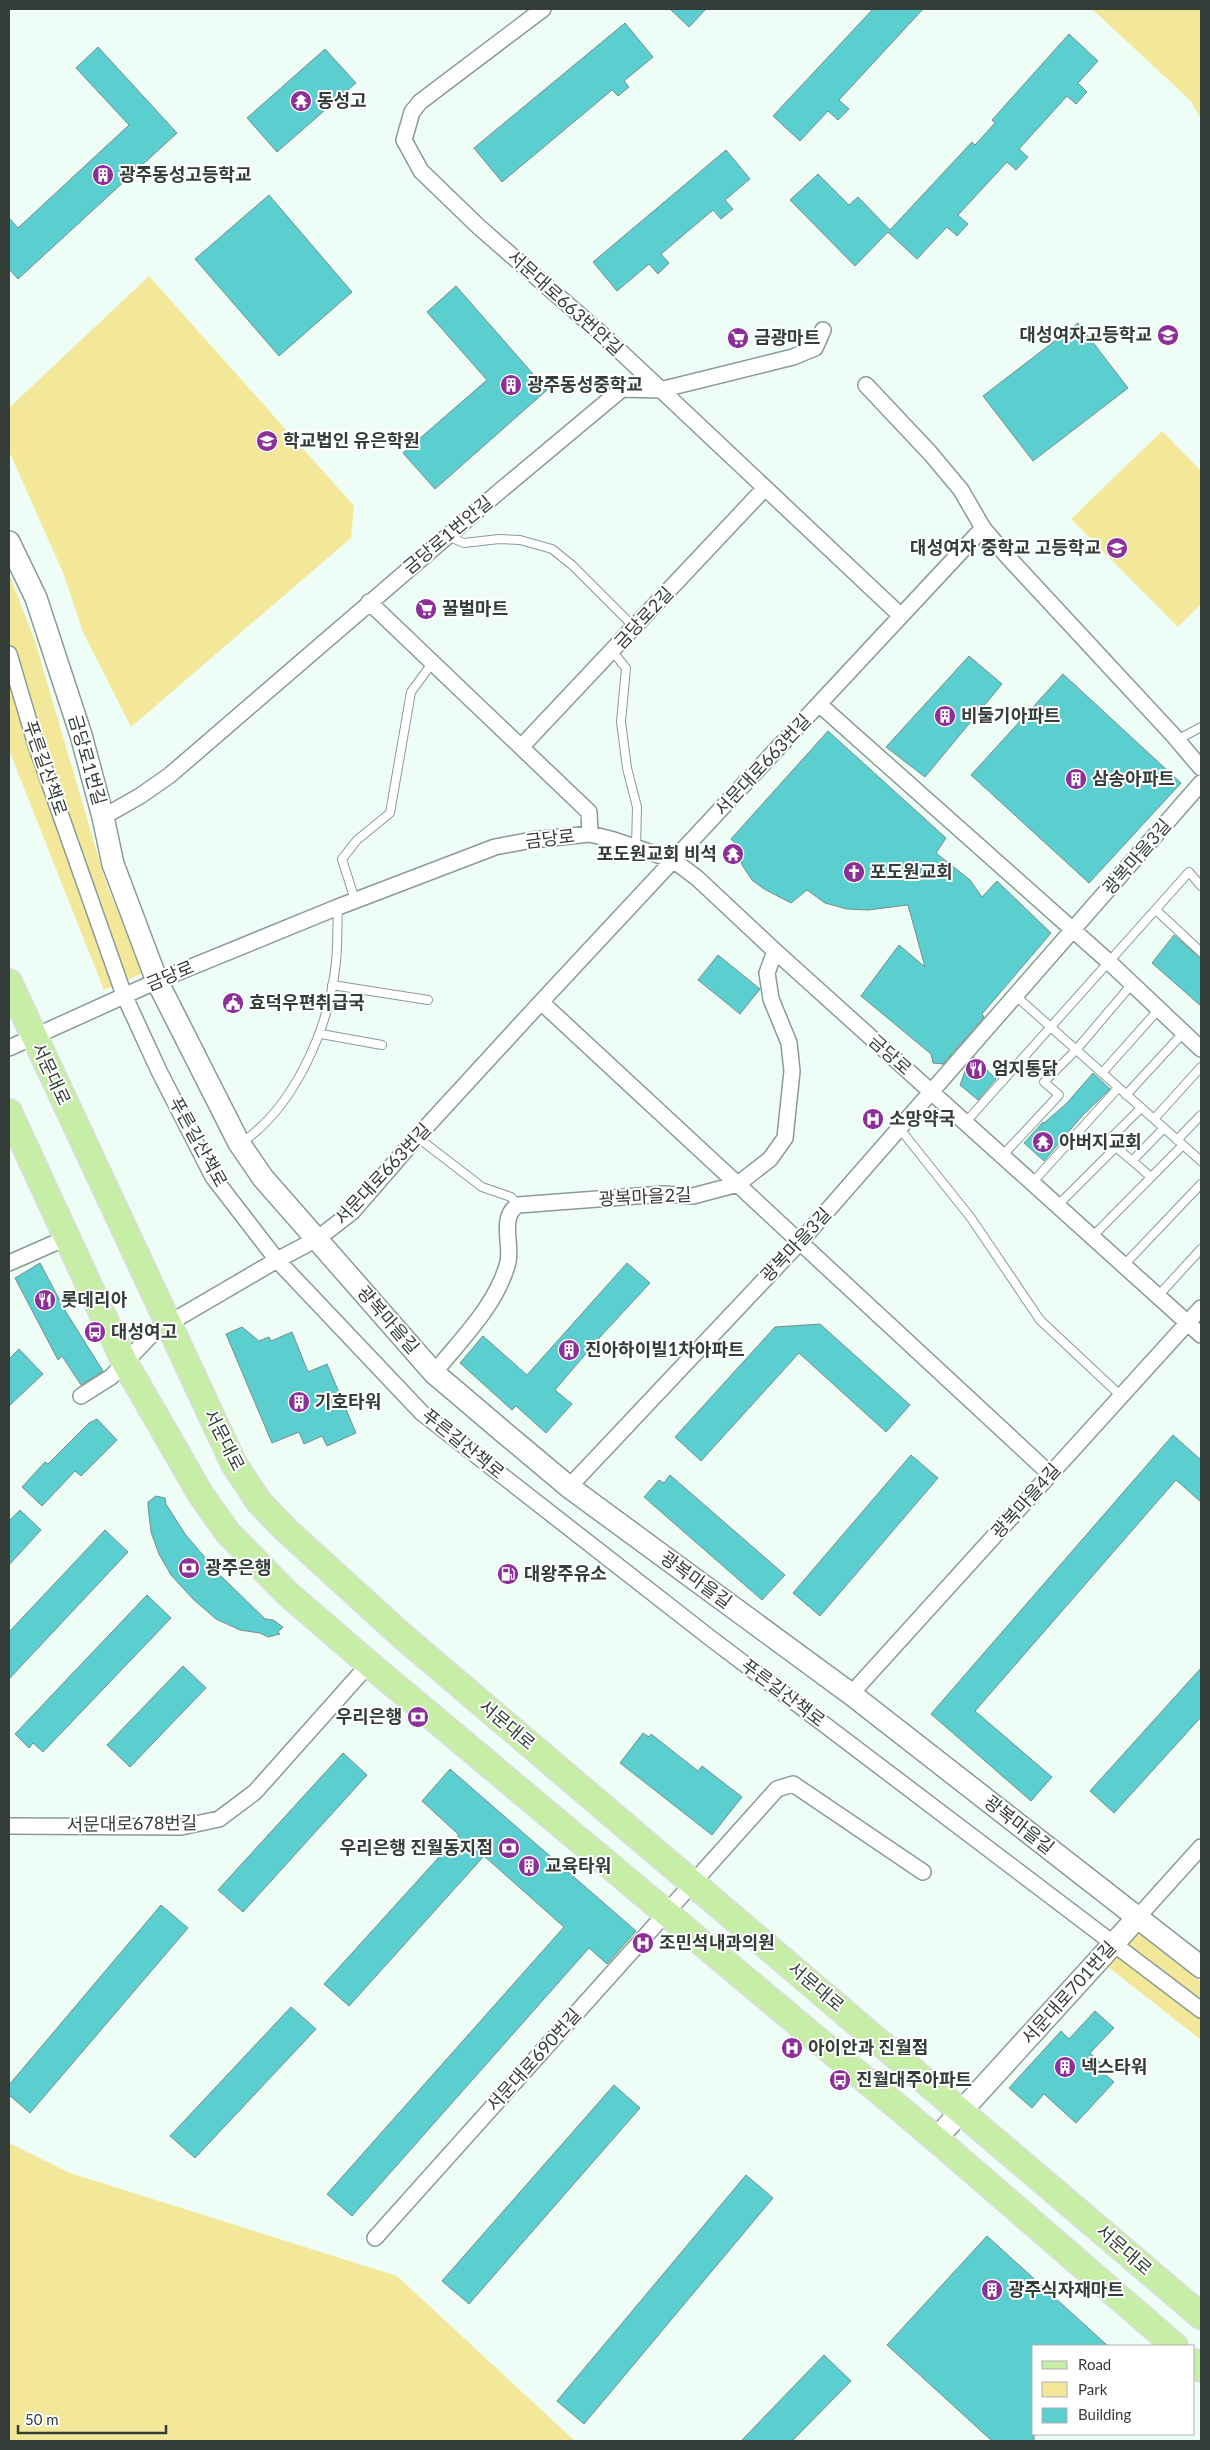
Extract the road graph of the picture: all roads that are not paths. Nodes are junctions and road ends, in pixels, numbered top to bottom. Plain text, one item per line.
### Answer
1 (543, 9) edge
2 (823, 330) dead end
3 (866, 385) dead end
4 (660, 390) junction
5 (765, 488) junction
6 (983, 528) junction
7 (446, 536) junction
8 (9, 542) edge
9 (369, 602) junction
10 (900, 615) junction
11 (635, 628) junction
12 (612, 651) junction
13 (9, 654) edge
14 (433, 662) junction
15 (820, 705) junction
16 (1201, 727) edge
17 (1177, 740) junction
18 (522, 746) junction
19 (1201, 768) edge
20 (1201, 783) edge
21 (103, 817) junction
22 (590, 834) junction
23 (636, 847) junction
24 (674, 860) junction
25 (1201, 886) edge
26 (355, 900) junction
27 (338, 907) junction
28 (1156, 910) junction
29 (1073, 930) junction
30 (775, 951) junction
31 (1201, 952) edge
32 (1109, 962) junction
33 (9, 982) edge
34 (157, 982) junction
35 (1132, 984) junction
36 (332, 985) junction
37 (124, 995) junction
38 (1017, 997) junction
39 (428, 1000) dead end
40 (541, 1002) junction
41 (1159, 1009) junction
42 (1050, 1026) junction
43 (1184, 1032) junction
44 (320, 1034) junction
45 (34, 1037) junction
46 (382, 1045) dead end
47 (9, 1048) edge
48 (1201, 1049) edge
49 (1076, 1050) junction
50 (1201, 1068) edge
51 (1102, 1073) junction
52 (1118, 1088) junction
53 (932, 1093) junction
54 (1126, 1095) junction
55 (1141, 1108) junction
56 (9, 1112) edge
57 (1201, 1116) edge
58 (1154, 1119) junction
59 (966, 1123) junction
60 (1164, 1128) junction
61 (900, 1129) junction
62 (417, 1137) junction
63 (1180, 1143) junction
64 (239, 1144) junction
65 (1116, 1147) junction
66 (1002, 1156) junction
67 (1133, 1160) junction
68 (1201, 1162) edge
69 (1151, 1177) junction
70 (1032, 1183) junction
71 (738, 1184) junction
72 (1201, 1184) edge
73 (518, 1205) junction
74 (1057, 1206) junction
75 (1092, 1237) junction
76 (66, 1238) junction
77 (317, 1240) junction
78 (800, 1242) junction
79 (1201, 1249) edge
80 (277, 1260) junction
81 (9, 1263) edge
82 (1124, 1265) junction
83 (1158, 1296) junction
84 (1201, 1308) edge
85 (1188, 1323) junction
86 (168, 1325) junction
87 (1201, 1335) edge
88 (125, 1364) junction
89 (434, 1373) junction
90 (81, 1396) dead end
91 (1121, 1396) junction
92 (1050, 1474) junction
93 (569, 1487) junction
94 (369, 1664) junction
95 (852, 1694) junction
96 (9, 1826) edge
97 (1201, 1846) edge
98 (923, 1872) dead end
99 (694, 1883) junction
100 (667, 1912) junction
101 (1137, 1918) junction
102 (1114, 1944) junction
103 (1201, 1967) edge
104 (1201, 2010) edge
105 (962, 2111) junction
106 (936, 2139) junction
107 (375, 2238) dead end
108 (1201, 2316) edge
109 (1174, 2345) edge

1 - 4 street, 서문대로663번안길
2 - 4 street, 금당로1번안길
3 - 6 street
4 - 5 street, 서문대로663번안길
4 - 7 street, 금당로1번안길
5 - 10 street, 서문대로663번안길
5 - 11 street, 금당로2길
6 - 10 street, 서문대로663번길
6 - 17 street
7 - 9 street, 금당로1번안길
7 - 11 lane
8 - 21 street, 금당로1번길
9 - 14 street
9 - 21 street, 금당로1번안길
10 - 15 street, 서문대로663번길
11 - 12 street, 금당로2길
12 - 18 street, 금당로2길
12 - 23 lane
13 - 37 street, 푸른길산책로
14 - 18 street
14 - 26 lane
15 - 24 street, 서문대로663번길
15 - 29 street
16 - 17 lane
17 - 19 street
18 - 22 street
20 - 29 street, 광복마을3길
21 - 34 street, 금당로1번길
22 - 23 street, 금당로
22 - 26 street, 금당로
23 - 24 street, 금당로
24 - 30 street, 금당로
24 - 40 street, 서문대로663번길
25 - 28 lane
26 - 27 street, 금당로
27 - 34 street, 금당로
27 - 36 lane
28 - 31 lane
28 - 32 lane
29 - 32 street
29 - 38 street, 광복마을3길
30 - 53 street, 금당로
30 - 71 street, 광복마을2길
32 - 35 street
32 - 42 lane
33 - 45 main road, 서문대로
34 - 37 street, 금당로
34 - 64 street, 광복마을길
35 - 41 street
35 - 49 lane
36 - 39 lane
36 - 44 lane
37 - 45 street, 금당로
37 - 80 street, 푸른길산책로
38 - 42 lane
38 - 53 street, 광복마을3길
40 - 62 street, 서문대로663번길
40 - 71 street
41 - 43 street
41 - 51 lane
42 - 49 lane
42 - 59 lane
43 - 48 street
43 - 54 lane
44 - 46 lane
44 - 64 lane
45 - 47 street, 금당로
45 - 86 main road, 서문대로
49 - 51 lane
49 - 66 lane
50 - 58 lane
51 - 52 lane
52 - 54 lane
52 - 70 lane
53 - 59 street, 금당로
53 - 61 street, 광복마을3길
54 - 55 lane
55 - 58 lane
55 - 65 lane
56 - 76 main road
57 - 63 lane
58 - 60 lane
59 - 66 street, 금당로
60 - 63 lane
60 - 67 lane
61 - 78 street, 광복마을3길
61 - 91 lane
62 - 73 lane
62 - 77 street, 서문대로663번길
63 - 68 lane
63 - 69 lane
64 - 77 street, 광복마을길
65 - 67 lane
65 - 74 lane
66 - 70 street, 금당로
67 - 69 lane
69 - 75 lane
70 - 74 street, 금당로
71 - 73 street, 광복마을2길
71 - 78 street
72 - 82 lane
73 - 89 street
74 - 75 street, 금당로
75 - 82 street, 금당로
76 - 81 street
76 - 88 main road
77 - 80 street, 서문대로663번길
77 - 89 street, 광복마을길
78 - 92 street
78 - 93 street, 광복마을3길
79 - 83 lane
80 - 86 street, 서문대로663번길
80 - 102 street, 푸른길산책로
82 - 83 street, 금당로
83 - 85 street, 금당로
84 - 85 street, 광복마을4길
85 - 87 street, 금당로
85 - 91 street, 광복마을4길
86 - 88 street, 서문대로663번길
86 - 99 main road, 서문대로
88 - 90 street, 서문대로663번길
88 - 94 main road
89 - 93 street, 광복마을길
91 - 92 street, 광복마을4길
92 - 95 street, 광복마을4길
93 - 95 street, 광복마을길
94 - 96 street, 서문대로678번길
94 - 100 main road
95 - 101 street, 광복마을길
97 - 101 street, 서문대로701번길
98 - 99 street, 서문대로690번길
99 - 100 street, 서문대로690번길
99 - 105 main road, 서문대로
100 - 106 main road
100 - 107 street, 서문대로690번길
101 - 102 street, 서문대로701번길
101 - 103 street, 광복마을길
102 - 104 street, 푸른길산책로
102 - 105 street, 서문대로701번길
105 - 106 street, 서문대로701번길
105 - 108 main road, 서문대로
106 - 109 main road

